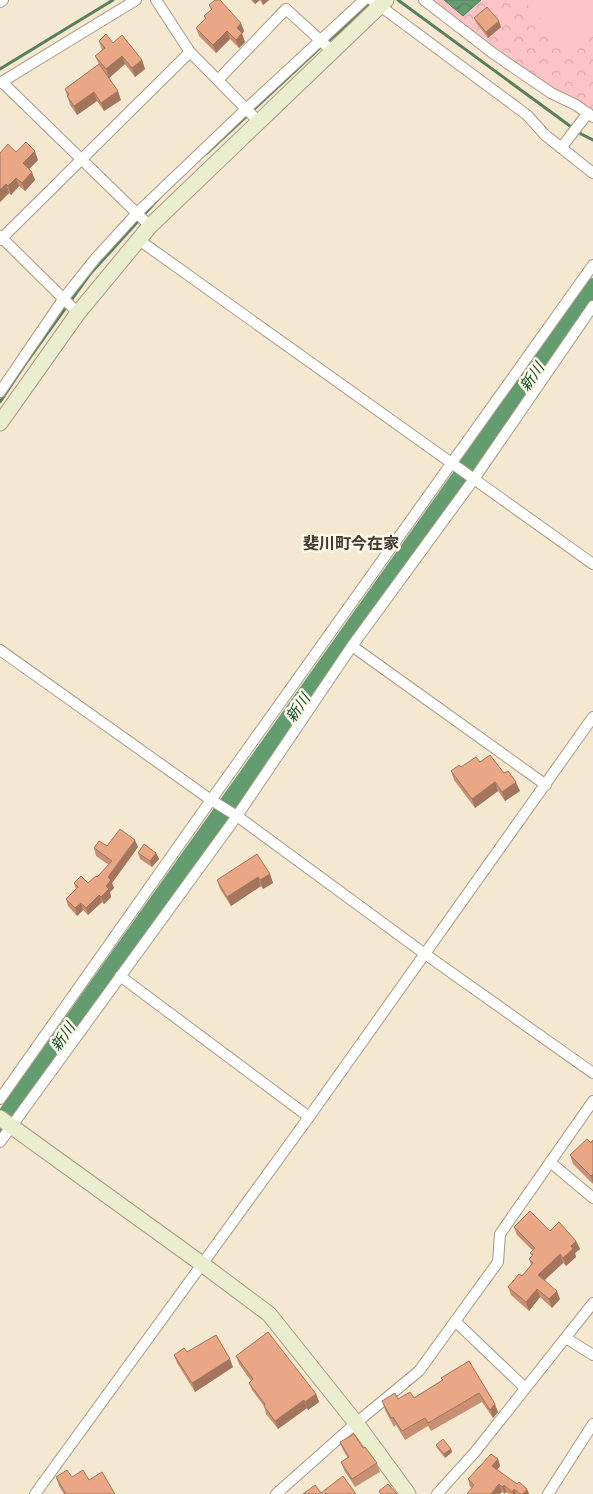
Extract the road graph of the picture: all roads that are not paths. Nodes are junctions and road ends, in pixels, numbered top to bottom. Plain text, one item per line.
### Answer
1 (136, 0) edge
2 (156, 0) edge
3 (364, 0) edge
4 (424, 0) edge
5 (380, 2) edge
6 (320, 39) junction
7 (332, 51) junction
8 (190, 52) junction
9 (218, 80) junction
10 (1, 83) edge
11 (246, 108) junction
12 (589, 115) edge
13 (259, 122) junction
14 (563, 145) junction
15 (82, 159) junction
16 (593, 173) edge
17 (137, 213) junction
18 (150, 226) junction
19 (1, 238) edge
20 (138, 240) junction
21 (593, 265) edge
22 (64, 298) junction
23 (593, 306) edge
24 (78, 313) junction
25 (0, 392) edge
26 (0, 423) edge
27 (455, 465) junction
28 (474, 479) junction
29 (593, 564) edge
30 (352, 646) junction
31 (0, 650) edge
32 (593, 718) edge
33 (546, 785) junction
34 (214, 802) junction
35 (237, 816) junction
36 (425, 954) junction
37 (120, 976) junction
38 (593, 1073) edge
39 (0, 1099) edge
40 (593, 1101) edge
41 (309, 1117) junction
42 (6, 1122) edge
43 (0, 1142) edge
44 (550, 1162) junction
45 (593, 1198) edge
46 (202, 1264) junction
47 (593, 1303) edge
48 (455, 1321) junction
49 (566, 1338) junction
50 (593, 1355) edge
51 (525, 1388) junction
52 (356, 1423) junction
53 (593, 1424) edge
54 (35, 1494) edge
55 (276, 1494) edge
56 (408, 1494) edge
57 (437, 1494) edge
58 (548, 1494) edge

1 - 10 street
2 - 8 street
3 - 6 street
4 - 12 street
5 - 7 street
5 - 14 street
6 - 7 street
6 - 9 street
6 - 11 street
7 - 13 street
8 - 9 street
8 - 15 street
9 - 11 street
10 - 15 street
11 - 13 street
11 - 17 street
12 - 14 street
13 - 18 street
14 - 16 street
15 - 17 street
15 - 19 street
17 - 18 street
17 - 22 street
18 - 20 street
19 - 22 street
20 - 24 street
20 - 27 street
21 - 27 street
22 - 24 street
22 - 25 street
23 - 28 street
24 - 26 street
27 - 28 street
27 - 34 street
28 - 29 street
28 - 30 street
30 - 33 street
30 - 35 street
31 - 34 street
32 - 33 street
33 - 36 street
34 - 35 street
34 - 39 street
35 - 36 street
35 - 37 street
36 - 38 street
36 - 41 street
37 - 41 street
37 - 42 street
40 - 44 street
41 - 46 street
42 - 43 street
42 - 46 street
44 - 45 street
44 - 48 street
46 - 52 street
46 - 54 street
47 - 49 street
48 - 51 street
48 - 52 street
49 - 50 street
49 - 51 street
51 - 57 street
52 - 55 street
52 - 56 street
53 - 58 street

